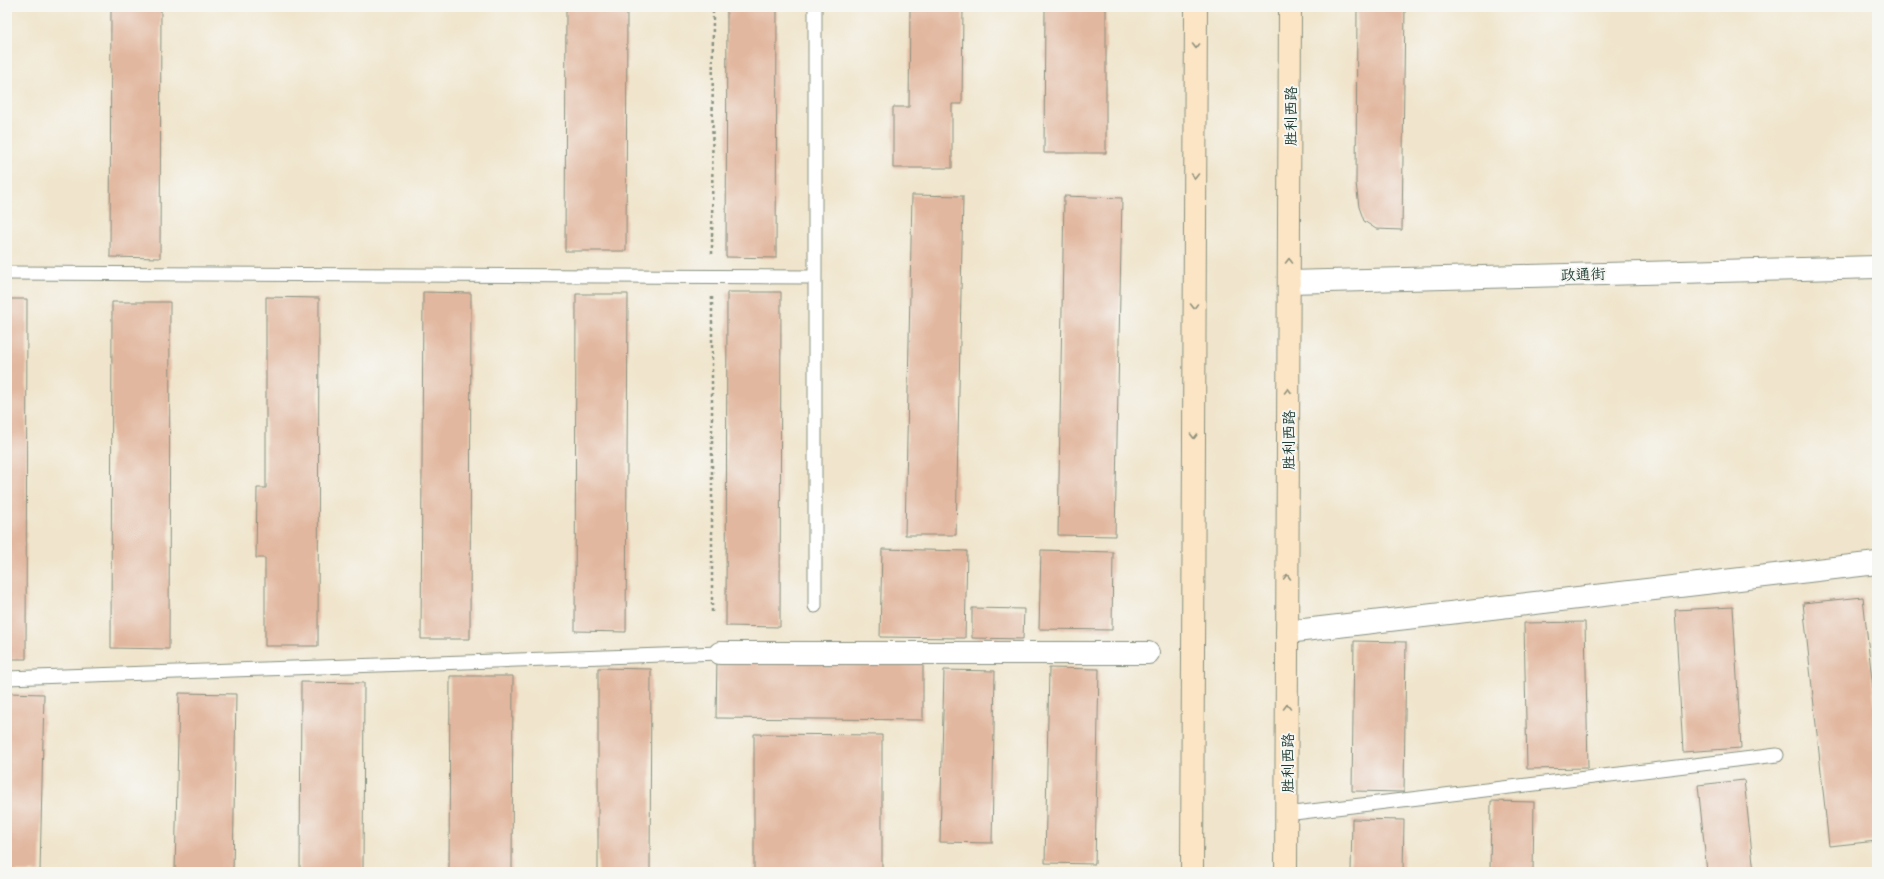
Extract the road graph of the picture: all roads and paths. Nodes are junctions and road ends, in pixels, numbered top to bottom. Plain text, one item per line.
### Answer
1 (713, 7) edge
2 (815, 7) edge
3 (1196, 7) edge
4 (1290, 7) edge
5 (1877, 267) edge
6 (7, 273) edge
7 (712, 276) junction
8 (815, 276) junction
9 (1289, 282) junction
10 (1877, 563) edge
11 (815, 606) dead end
12 (712, 612) dead end
13 (1287, 632) junction
14 (720, 653) joint
15 (1148, 654) dead end
16 (7, 678) edge
17 (1777, 755) dead end
18 (1286, 814) junction
19 (1192, 872) edge
20 (1286, 872) edge

1 - 7 path
2 - 8 lane
3 -> 19 main road
9 -> 4 main road, 胜利西路
5 - 9 street, 政通街
6 - 7 lane
7 - 8 lane
7 - 12 path
8 - 11 lane
13 -> 9 main road, 胜利西路
10 - 13 street
18 -> 13 main road, 胜利西路
14 - 15 street
14 - 16 lane
17 - 18 lane
18 - 20 main road, 胜利西路

